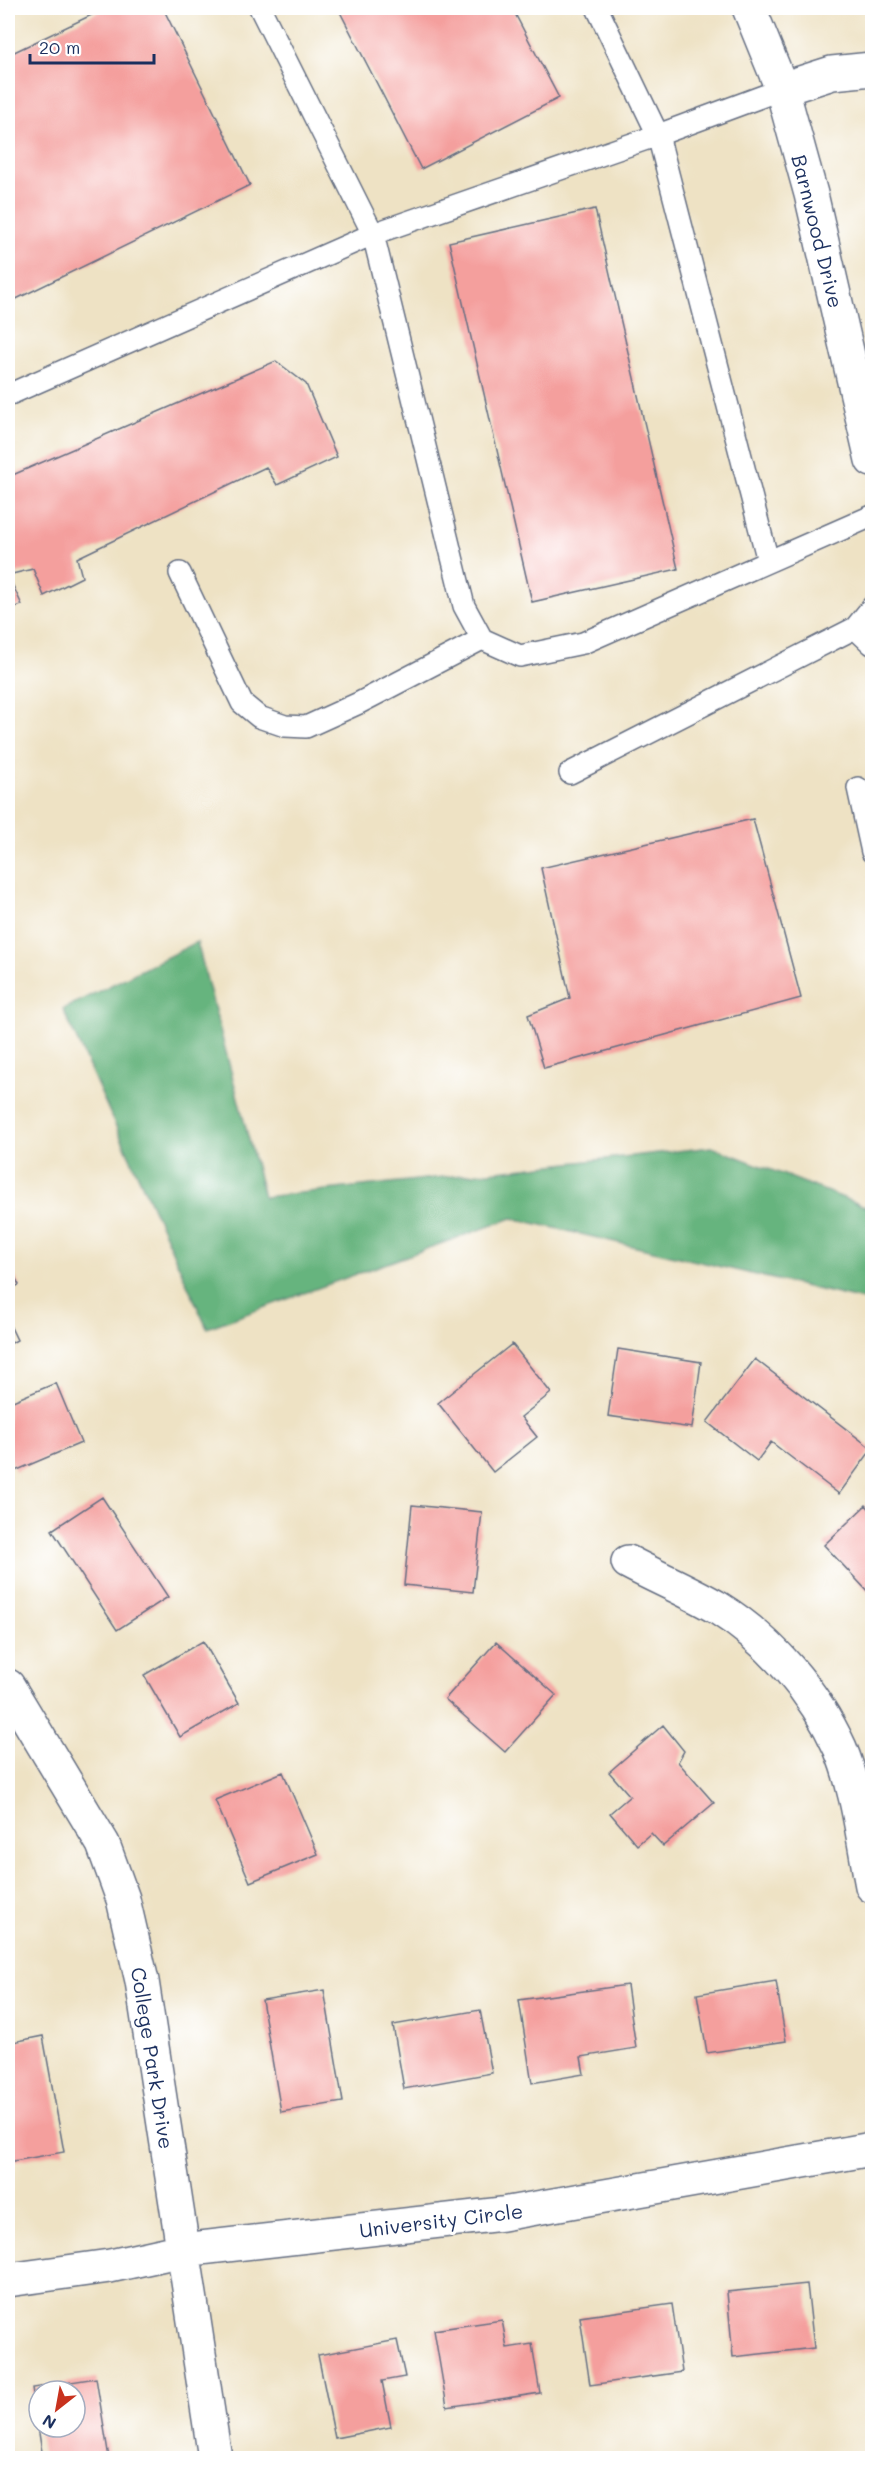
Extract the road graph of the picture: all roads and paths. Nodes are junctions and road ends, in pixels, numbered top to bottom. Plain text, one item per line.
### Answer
1 (260, 8) edge
2 (597, 8) edge
3 (749, 8) edge
4 (873, 69) edge
5 (782, 89) junction
6 (658, 135) junction
7 (373, 234) junction
8 (8, 395) edge
9 (873, 459) edge
10 (873, 516) edge
11 (768, 561) junction
12 (180, 573) dead end
13 (873, 607) edge
14 (855, 628) junction
15 (482, 639) junction
16 (873, 644) edge
17 (570, 773) dead end
18 (858, 788) dead end
19 (873, 852) edge
20 (628, 1562) dead end
21 (8, 1686) edge
22 (873, 1886) edge
23 (873, 2149) edge
24 (183, 2250) junction
25 (8, 2280) edge
26 (215, 2458) edge

1 - 7 lane
2 - 6 lane
3 - 5 street, Barnwood Drive
4 - 5 street
5 - 6 lane
5 - 9 street, Barnwood Drive
6 - 7 lane
6 - 11 lane
7 - 8 lane
7 - 15 lane
10 - 11 lane
11 - 15 lane
12 - 15 lane
13 - 14 lane
14 - 16 lane
14 - 17 lane
18 - 19 lane
20 - 22 street
21 - 24 street, College Park Drive
23 - 24 street, University Circle
24 - 25 street, University Circle
24 - 26 street, College Park Drive

